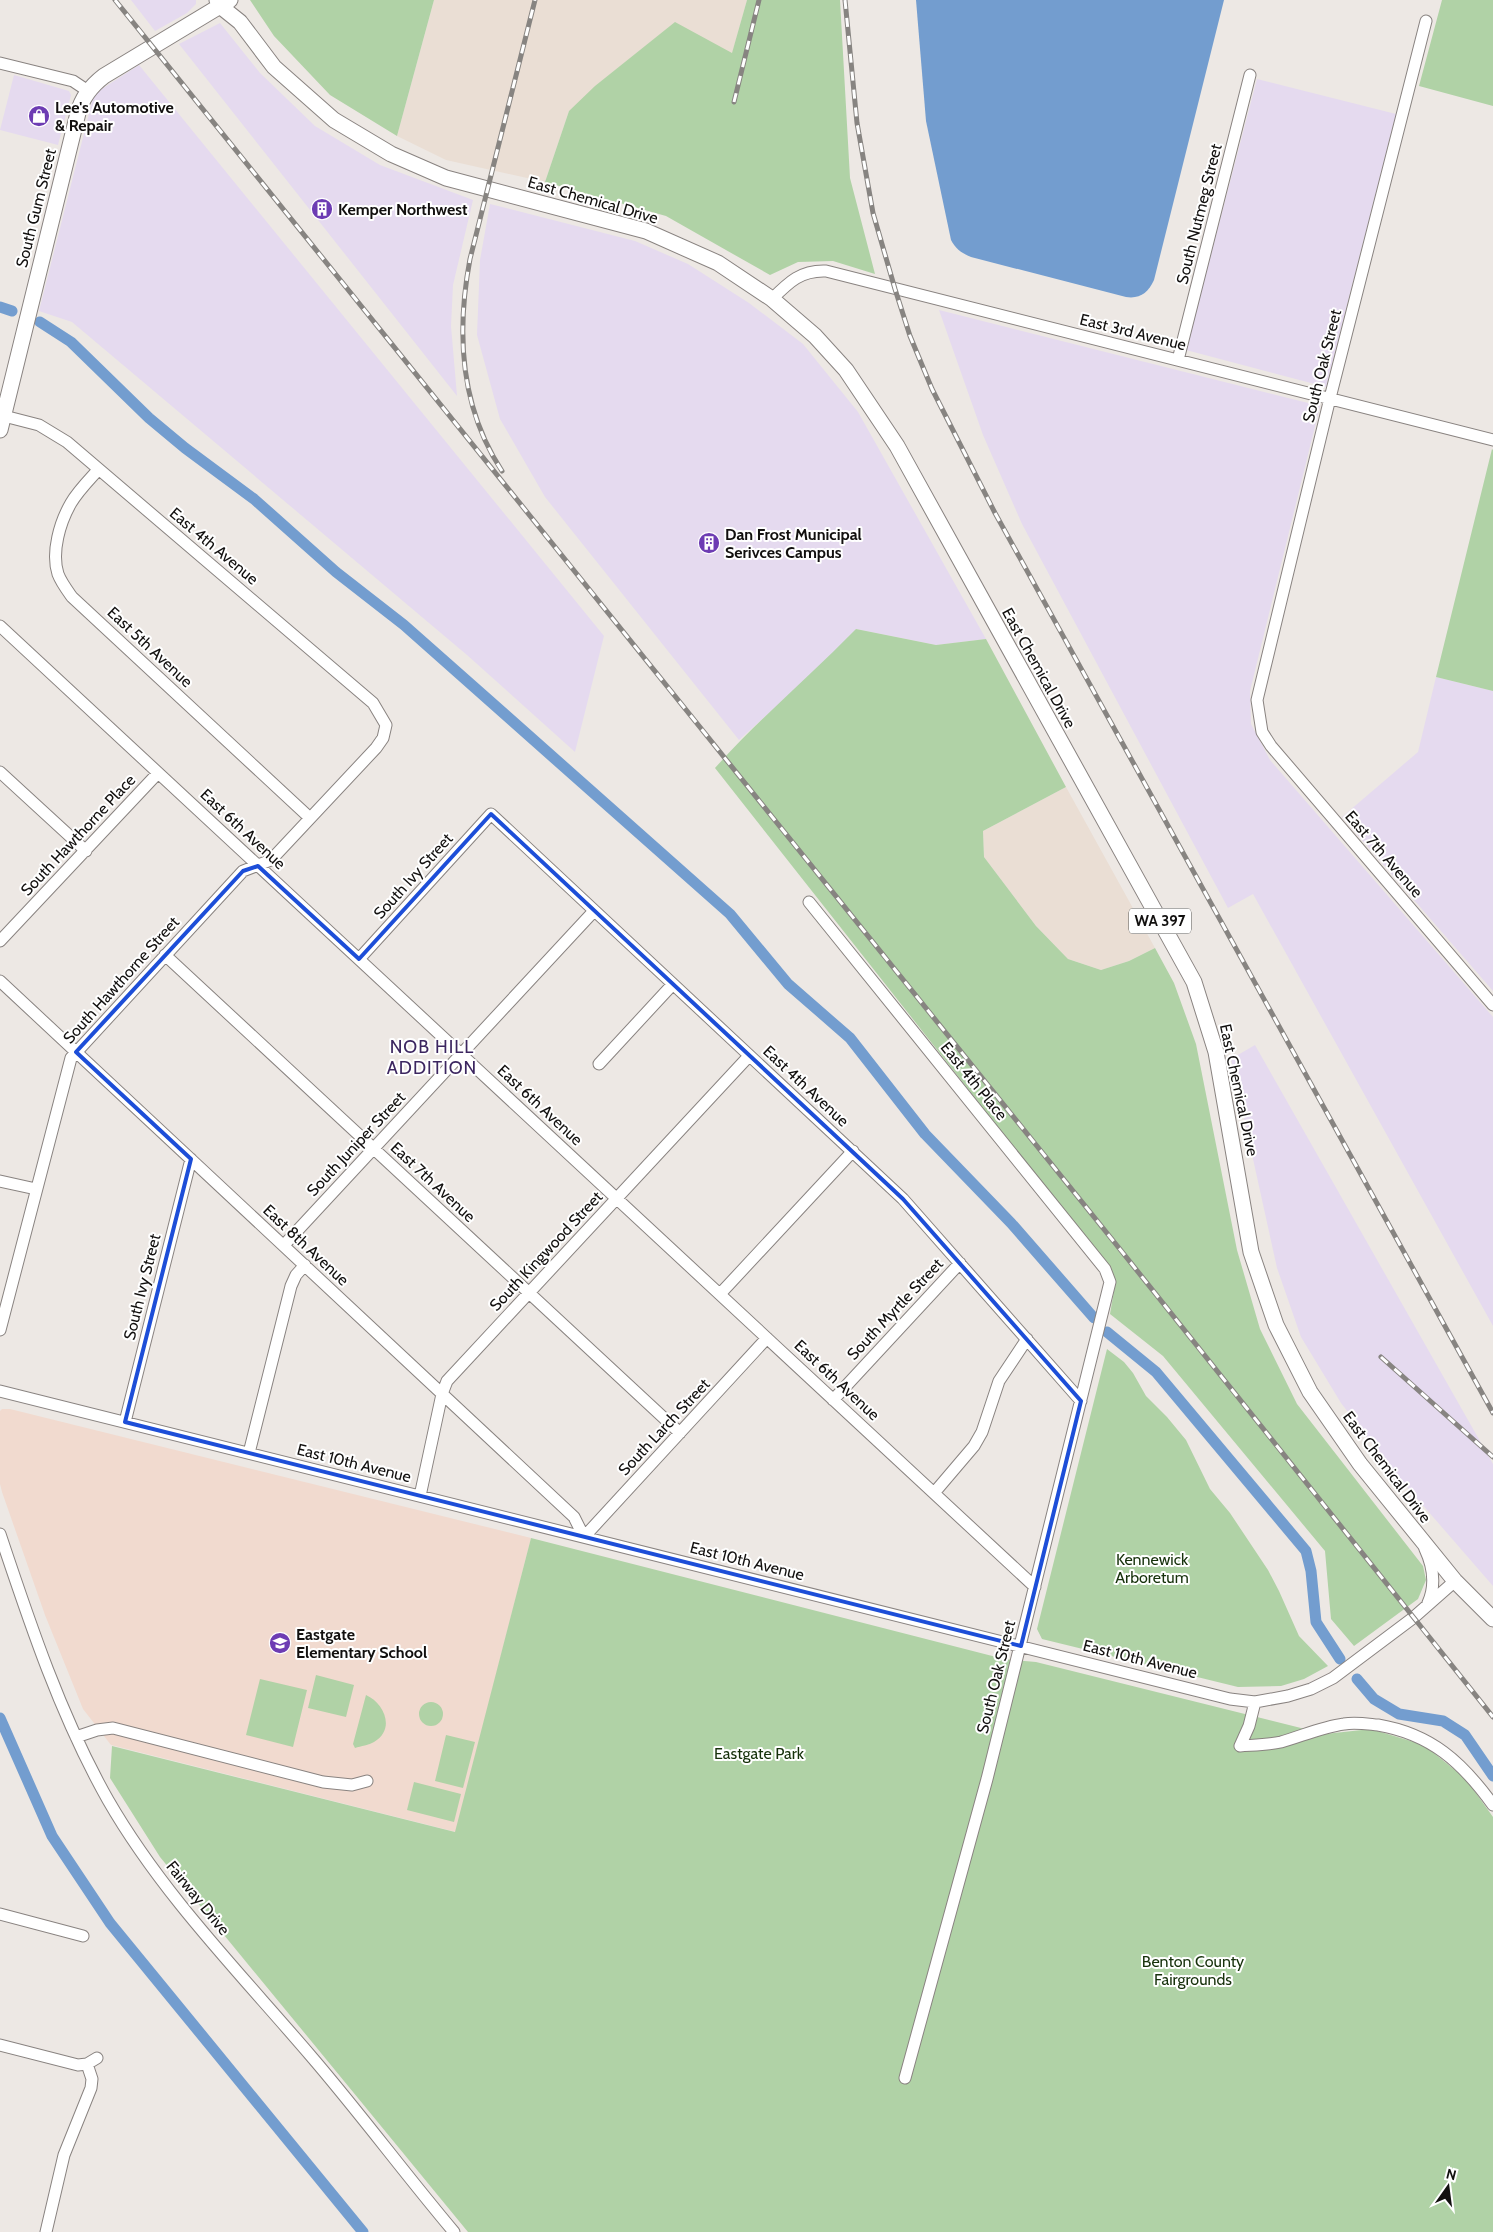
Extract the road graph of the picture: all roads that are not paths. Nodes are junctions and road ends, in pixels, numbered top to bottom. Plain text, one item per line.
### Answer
1 (225, 1) edge
2 (1426, 22) dead end
3 (0, 63) edge
4 (1250, 75) dead end
5 (88, 90) junction
6 (772, 299) junction
7 (1178, 360) junction
8 (1330, 398) junction
9 (2, 423) edge
10 (1493, 440) edge
11 (98, 470) junction
12 (0, 626) edge
13 (1258, 719) joint
14 (386, 725) joint
15 (0, 772) edge
16 (158, 773) junction
17 (491, 814) joint
18 (310, 818) junction
19 (86, 851) junction
20 (258, 866) junction
21 (809, 902) dead end
22 (594, 911) junction
23 (0, 941) edge
24 (165, 955) junction
25 (359, 959) junction
26 (0, 981) edge
27 (673, 984) junction
28 (1493, 1005) edge
29 (76, 1052) junction
30 (461, 1054) junction
31 (749, 1056) junction
32 (599, 1064) dead end
33 (374, 1149) junction
34 (853, 1151) junction
35 (191, 1160) junction
36 (0, 1181) edge
37 (36, 1189) junction
38 (617, 1198) junction
39 (284, 1245) junction
40 (960, 1263) junction
41 (305, 1266) junction
42 (1110, 1282) joint
43 (529, 1293) junction
44 (720, 1294) junction
45 (0, 1330) edge
46 (767, 1338) junction
47 (1027, 1339) junction
48 (0, 1391) edge
49 (442, 1394) junction
50 (833, 1400) junction
51 (1081, 1401) junction
52 (125, 1422) junction
53 (680, 1433) junction
54 (249, 1453) junction
55 (934, 1493) junction
56 (420, 1496) junction
57 (0, 1534) edge
58 (584, 1537) junction
59 (1420, 1538) junction
60 (1455, 1581) junction
61 (1036, 1588) junction
62 (1426, 1606) junction
63 (1493, 1619) edge
64 (1021, 1646) junction
65 (1255, 1702) junction
66 (76, 1737) junction
67 (367, 1781) dead end
68 (1493, 1805) edge
69 (0, 1914) edge
70 (83, 1936) dead end
71 (0, 2045) edge
72 (905, 2078) dead end
73 (46, 2232) edge
74 (454, 2232) edge

1 - 5 main road, South Gum Street
1 - 6 main road, East Chemical Drive / WA 397
2 - 8 street, South Oak Street
3 - 5 street
4 - 7 street, South Nutmeg Street
5 - 9 main road, South Gum Street
6 - 7 street, East 3rd Avenue
6 - 59 main road, East Chemical Drive / WA 397
7 - 8 street, East 3rd Avenue
8 - 10 street, East 3rd Avenue
8 - 13 street, South Oak Street
9 - 11 street, East 4th Avenue
11 - 14 street, East 4th Avenue
11 - 18 street, East 5th Avenue
12 - 16 street, East 6th Avenue
13 - 28 street, East 7th Avenue
14 - 18 street, South Hawthorne Street
15 - 19 street
16 - 19 street, South Hawthorne Place
16 - 20 street, East 6th Avenue
17 - 22 street, East 4th Avenue
17 - 25 street, South Ivy Street
18 - 20 street, South Hawthorne Street
19 - 23 street, South Hawthorne Place
20 - 24 street, South Hawthorne Street
20 - 25 street, East 6th Avenue
21 - 42 street, East 4th Place
22 - 27 street, East 4th Avenue
22 - 30 street, South Juniper Street
24 - 29 street, South Hawthorne Street
24 - 33 street, East 7th Avenue
25 - 30 street, East 6th Avenue
26 - 29 street, East 8th Avenue
27 - 31 street, East 4th Avenue
27 - 32 street
29 - 35 street, East 8th Avenue
29 - 37 street, South Hawthorne Street
30 - 33 street, South Juniper Street
30 - 38 street, East 6th Avenue
31 - 34 street, East 4th Avenue
31 - 38 street, South Kingwood Street
33 - 39 street, South Juniper Street
33 - 43 street, East 7th Avenue
34 - 40 street, East 4th Avenue
34 - 44 street
35 - 39 street, East 8th Avenue
35 - 52 street, South Ivy Street
36 - 37 street
37 - 45 street, South Hawthorne Street
38 - 43 street, South Kingwood Street
38 - 44 street, East 6th Avenue
39 - 41 street, East 8th Avenue
40 - 47 street, East 4th Avenue
40 - 50 street, South Myrtle Street
41 - 49 street, East 8th Avenue
41 - 54 street
42 - 51 street, South Oak Street
43 - 49 street, South Kingwood Street
43 - 53 street, East 7th Avenue
44 - 46 street, East 6th Avenue
46 - 50 street, East 6th Avenue
46 - 53 street, South Larch Street
47 - 51 street, East 4th Avenue
47 - 55 street
48 - 52 street, East 10th Avenue
49 - 56 street, South Kingwood Street
49 - 58 street, East 8th Avenue
50 - 55 street, East 6th Avenue
51 - 61 street, South Oak Street
52 - 54 street, East 10th Avenue
53 - 58 street, South Larch Street
54 - 56 street, East 10th Avenue
55 - 61 street, East 6th Avenue
56 - 58 street, East 10th Avenue
57 - 66 street, Fairway Drive
58 - 64 street, East 10th Avenue
59 - 60 main road, East Chemical Drive / WA 397
59 - 62 street
60 - 62 street, East 10th Avenue
60 - 63 main road, East Chemical Drive / WA 397
61 - 64 street, South Oak Street
62 - 65 street, East 10th Avenue
64 - 65 street, East 10th Avenue
64 - 72 street, South Oak Street
65 - 68 street
66 - 67 street
66 - 74 street, Fairway Drive
69 - 70 street
71 - 73 street

